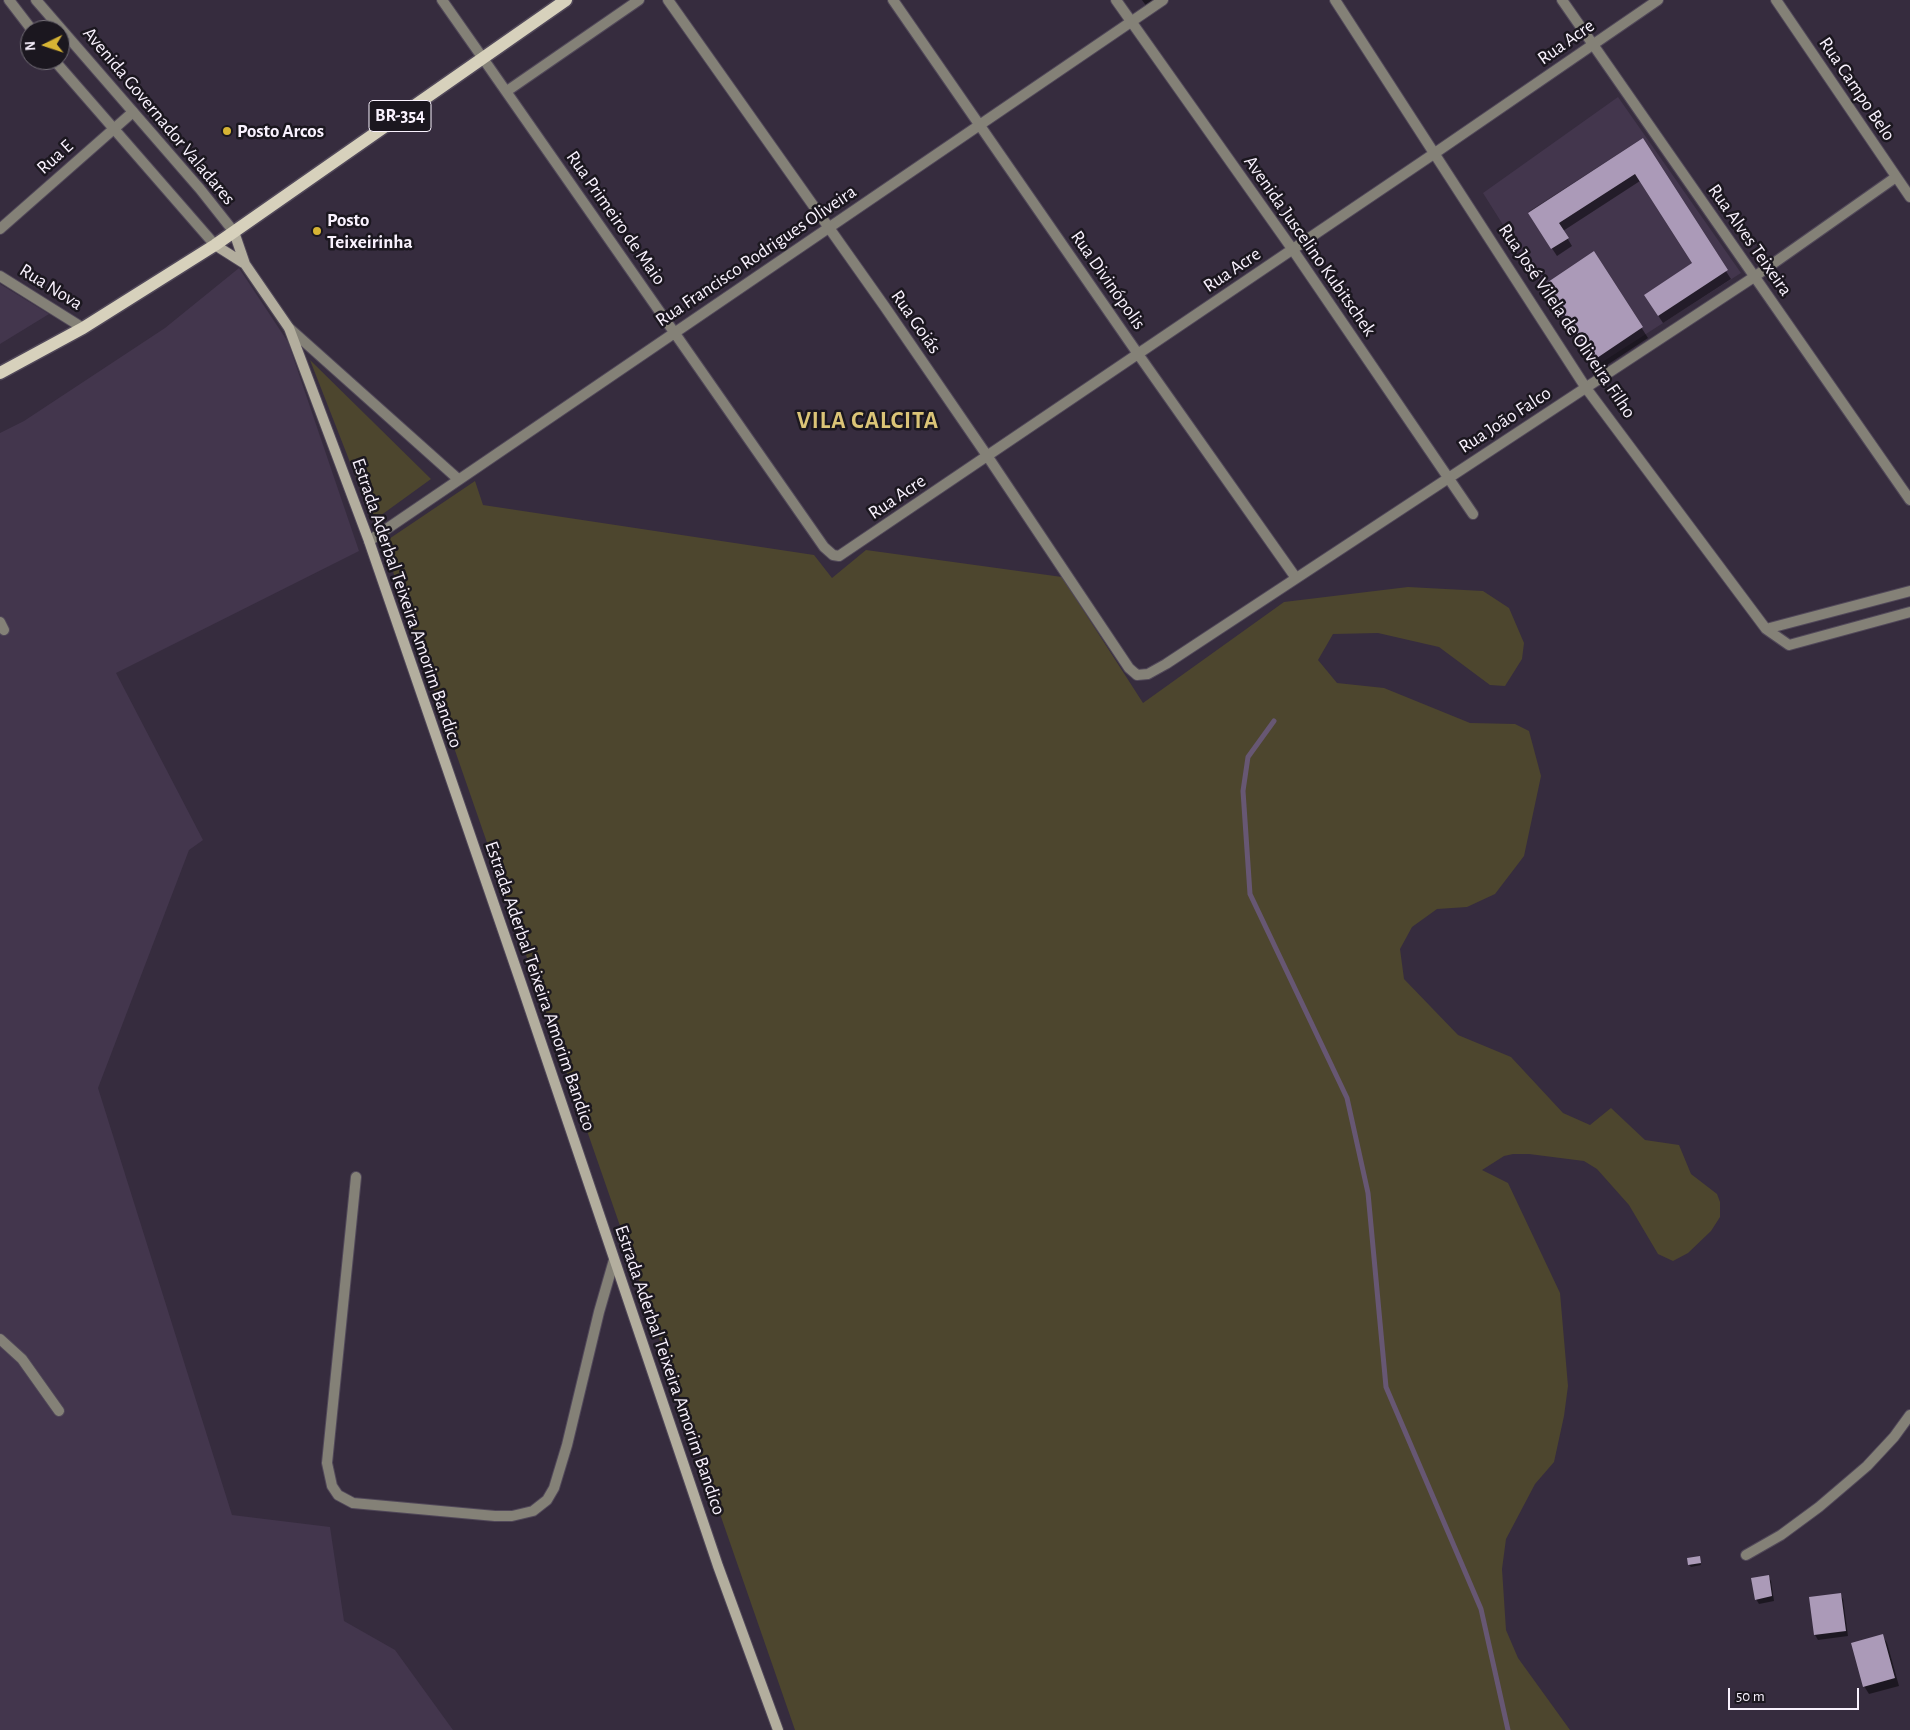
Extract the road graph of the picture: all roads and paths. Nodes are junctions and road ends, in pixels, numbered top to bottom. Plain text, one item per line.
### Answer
1 (9, 0) edge
2 (36, 0) edge
3 (442, 0) edge
4 (566, 0) edge
5 (639, 0) edge
6 (668, 0) edge
7 (893, 0) edge
8 (1116, 0) edge
9 (1163, 0) edge
10 (1335, 0) edge
11 (1562, 0) edge
12 (1658, 0) edge
13 (1776, 0) edge
14 (24, 20) edge
15 (1132, 22) junction
16 (1593, 44) junction
17 (482, 57) junction
18 (63, 70) edge
19 (507, 92) junction
20 (133, 112) junction
21 (979, 125) junction
22 (114, 128) junction
23 (1435, 154) junction
24 (1896, 177) junction
25 (1910, 197) edge
26 (829, 228) junction
27 (0, 229) edge
28 (234, 232) junction
29 (215, 245) junction
30 (1292, 250) junction
31 (245, 264) junction
32 (0, 276) edge
33 (1754, 276) junction
34 (83, 328) junction
35 (289, 328) junction
36 (675, 332) junction
37 (1138, 354) junction
38 (0, 374) edge
39 (1586, 388) junction
40 (988, 457) junction
41 (1448, 477) junction
42 (458, 479) junction
43 (1910, 500) edge
44 (1473, 514) dead end
45 (369, 541) junction
46 (824, 547) joint
47 (1296, 578) junction
48 (1910, 591) edge
49 (1910, 612) edge
50 (1766, 629) junction
51 (1129, 668) joint
52 (356, 1177) dead end
53 (614, 1260) junction
54 (0, 1339) edge
55 (59, 1411) dead end
56 (1910, 1415) edge
57 (1746, 1556) dead end
58 (778, 1730) edge

1 - 14 street
2 - 20 street, Avenida Governador Valadares
3 - 17 street, Rua Primeiro de Maio
4 - 17 main road, BR-354
5 - 19 street
6 - 26 street, Rua Goiás
7 - 21 street, Rua Divinópolis
8 - 15 street, Avenida Juscelino Kubitschek
9 - 15 street, Rua Francisco Rodrigues Oliveira
10 - 23 street, Rua José Vilela de Oliveira Filho
11 - 16 street, Rua Alves Teixeira
12 - 16 street, Rua Acre
13 - 24 street, Rua Campo Belo
15 - 21 street, Rua Francisco Rodrigues Oliveira
15 - 30 street, Avenida Juscelino Kubitschek
16 - 23 street, Rua Acre
16 - 33 street, Rua Alves Teixeira
17 - 19 street, Rua Primeiro de Maio
17 - 28 main road, BR-354
18 - 22 street
19 - 36 street, Rua Primeiro de Maio
20 - 22 street, Rua E
20 - 28 street, Avenida Governador Valadares
21 - 26 street, Rua Francisco Rodrigues Oliveira
21 - 37 street, Rua Divinópolis
22 - 27 street, Rua E
22 - 29 street
23 - 30 street, Rua Acre
23 - 39 street, Rua José Vilela de Oliveira Filho
24 - 25 street, Rua Campo Belo
24 - 33 street, Rua João Falco
26 - 36 street, Rua Francisco Rodrigues Oliveira
26 - 40 street, Rua Goiás
28 - 29 main road, BR-354
28 - 31 main road, Estrada Aderbal Teixeira Amorim Bandico
29 - 31 main road, Estrada Aderbal Teixeira Amorim Bandico
29 - 34 main road, BR-354
30 - 37 street, Rua Acre
30 - 41 street, Avenida Juscelino Kubitschek
31 - 35 main road, Estrada Aderbal Teixeira Amorim Bandico
32 - 34 street, Rua Nova
33 - 39 street, Rua João Falco
33 - 43 street, Rua Alves Teixeira
34 - 38 main road, BR-354
35 - 42 street
35 - 45 main road, Estrada Aderbal Teixeira Amorim Bandico
36 - 42 street, Rua Francisco Rodrigues Oliveira
36 - 46 street, Rua Primeiro de Maio
37 - 40 street, Rua Acre
37 - 47 street, Rua Divinópolis
39 - 41 street, Rua João Falco
39 - 50 street, Rua José Vilela de Oliveira Filho
40 - 46 street, Rua Acre
40 - 51 street, Rua Goiás
41 - 44 street, Avenida Juscelino Kubitschek
41 - 47 street, Rua João Falco
42 - 45 street, Rua Francisco Rodrigues Oliveira
45 - 53 main road, Estrada Aderbal Teixeira Amorim Bandico
47 - 51 street, Rua João Falco
48 - 50 street
49 - 50 street, Rua José Vilela de Oliveira Filho
52 - 53 street
53 - 58 main road, Estrada Aderbal Teixeira Amorim Bandico
54 - 55 street
56 - 57 street

